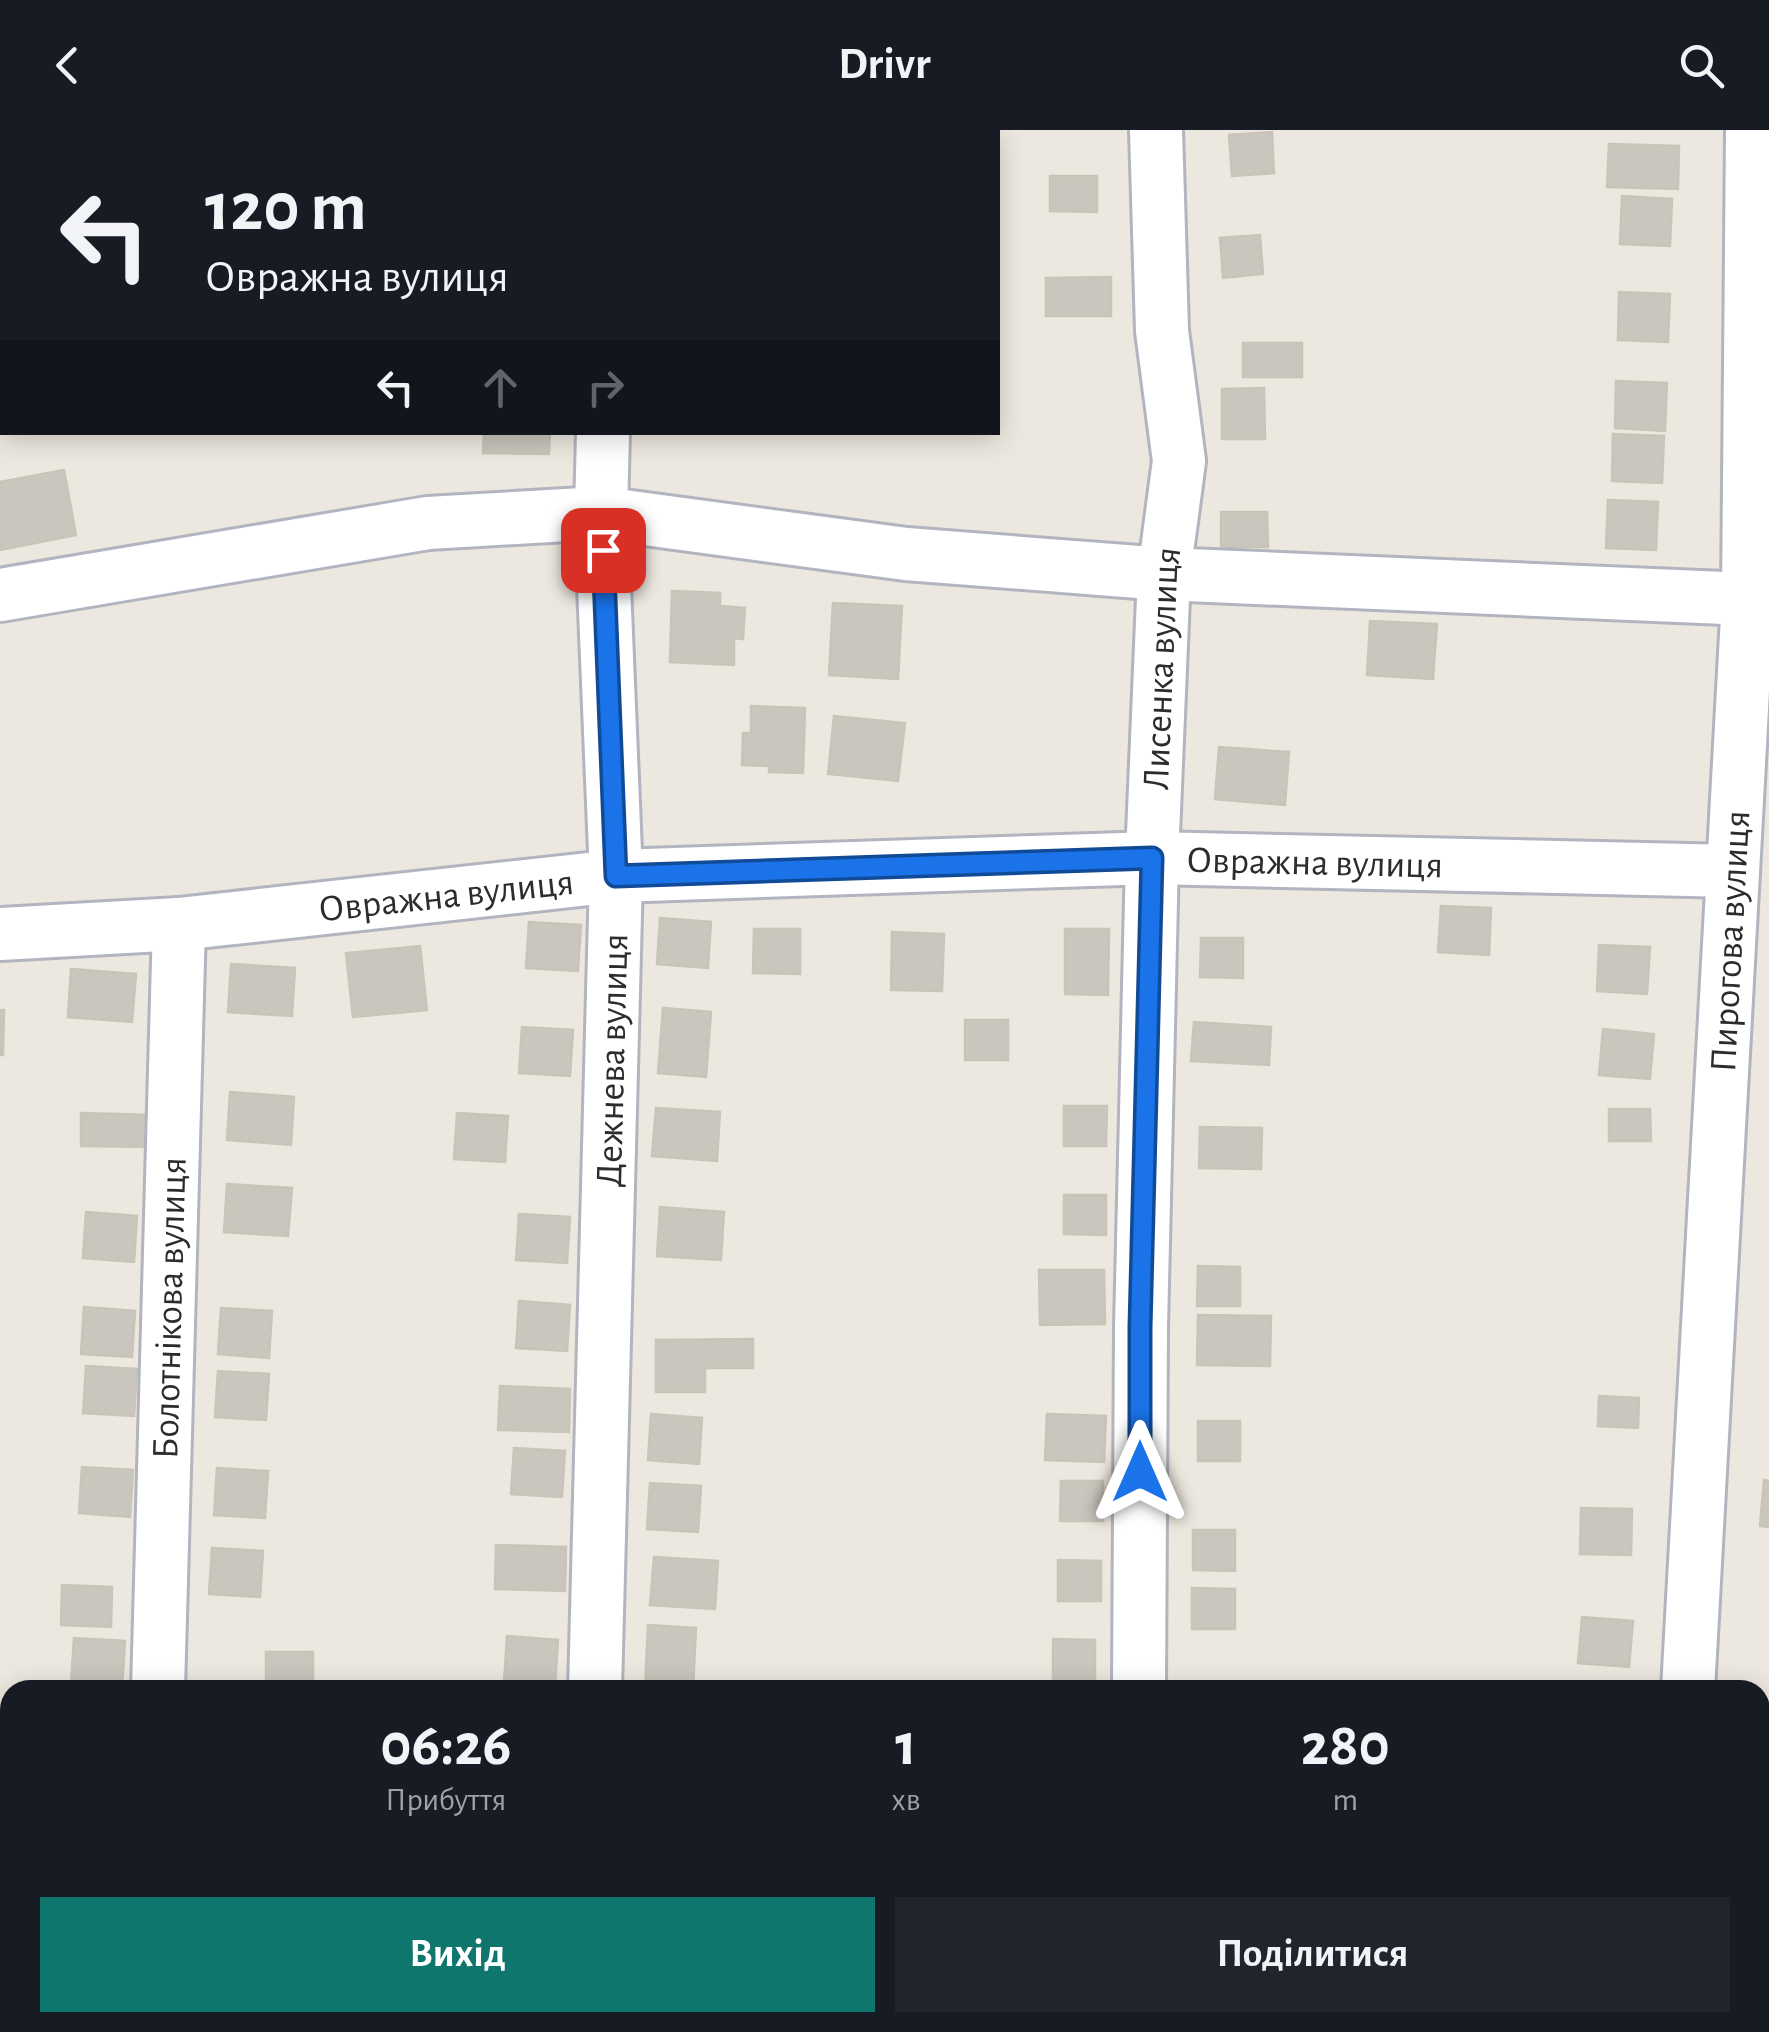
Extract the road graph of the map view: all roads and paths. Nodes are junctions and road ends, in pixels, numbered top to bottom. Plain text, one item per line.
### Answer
1 (1156, 130) edge
2 (1752, 130) edge
3 (603, 435) edge
4 (601, 513) junction
5 (1164, 574) junction
6 (0, 595) edge
7 (1748, 599) junction
8 (1754, 770) edge
9 (1152, 858) junction
10 (1732, 872) junction
11 (616, 876) junction
12 (179, 924) junction
13 (0, 934) edge
14 (158, 1680) edge
15 (595, 1680) edge
16 (1139, 1680) edge
17 (1689, 1680) edge

1 - 5 street, Лисенка вулиця
2 - 7 street, Пирогова вулиця
3 - 4 street, Дежнева вулиця
4 - 5 street
4 - 6 street
4 - 11 street, Дежнева вулиця
5 - 7 street
5 - 9 street, Лисенка вулиця
7 - 8 street, Пирогова вулиця
8 - 10 street, Пирогова вулиця
9 - 10 street, Овражна вулиця
9 - 11 street, Овражна вулиця
9 - 16 street, Лисенка вулиця
10 - 17 street, Пирогова вулиця
11 - 12 street, Овражна вулиця
11 - 15 street, Дежнева вулиця
12 - 13 street, Овражна вулиця
12 - 14 street, Болотнікова вулиця

